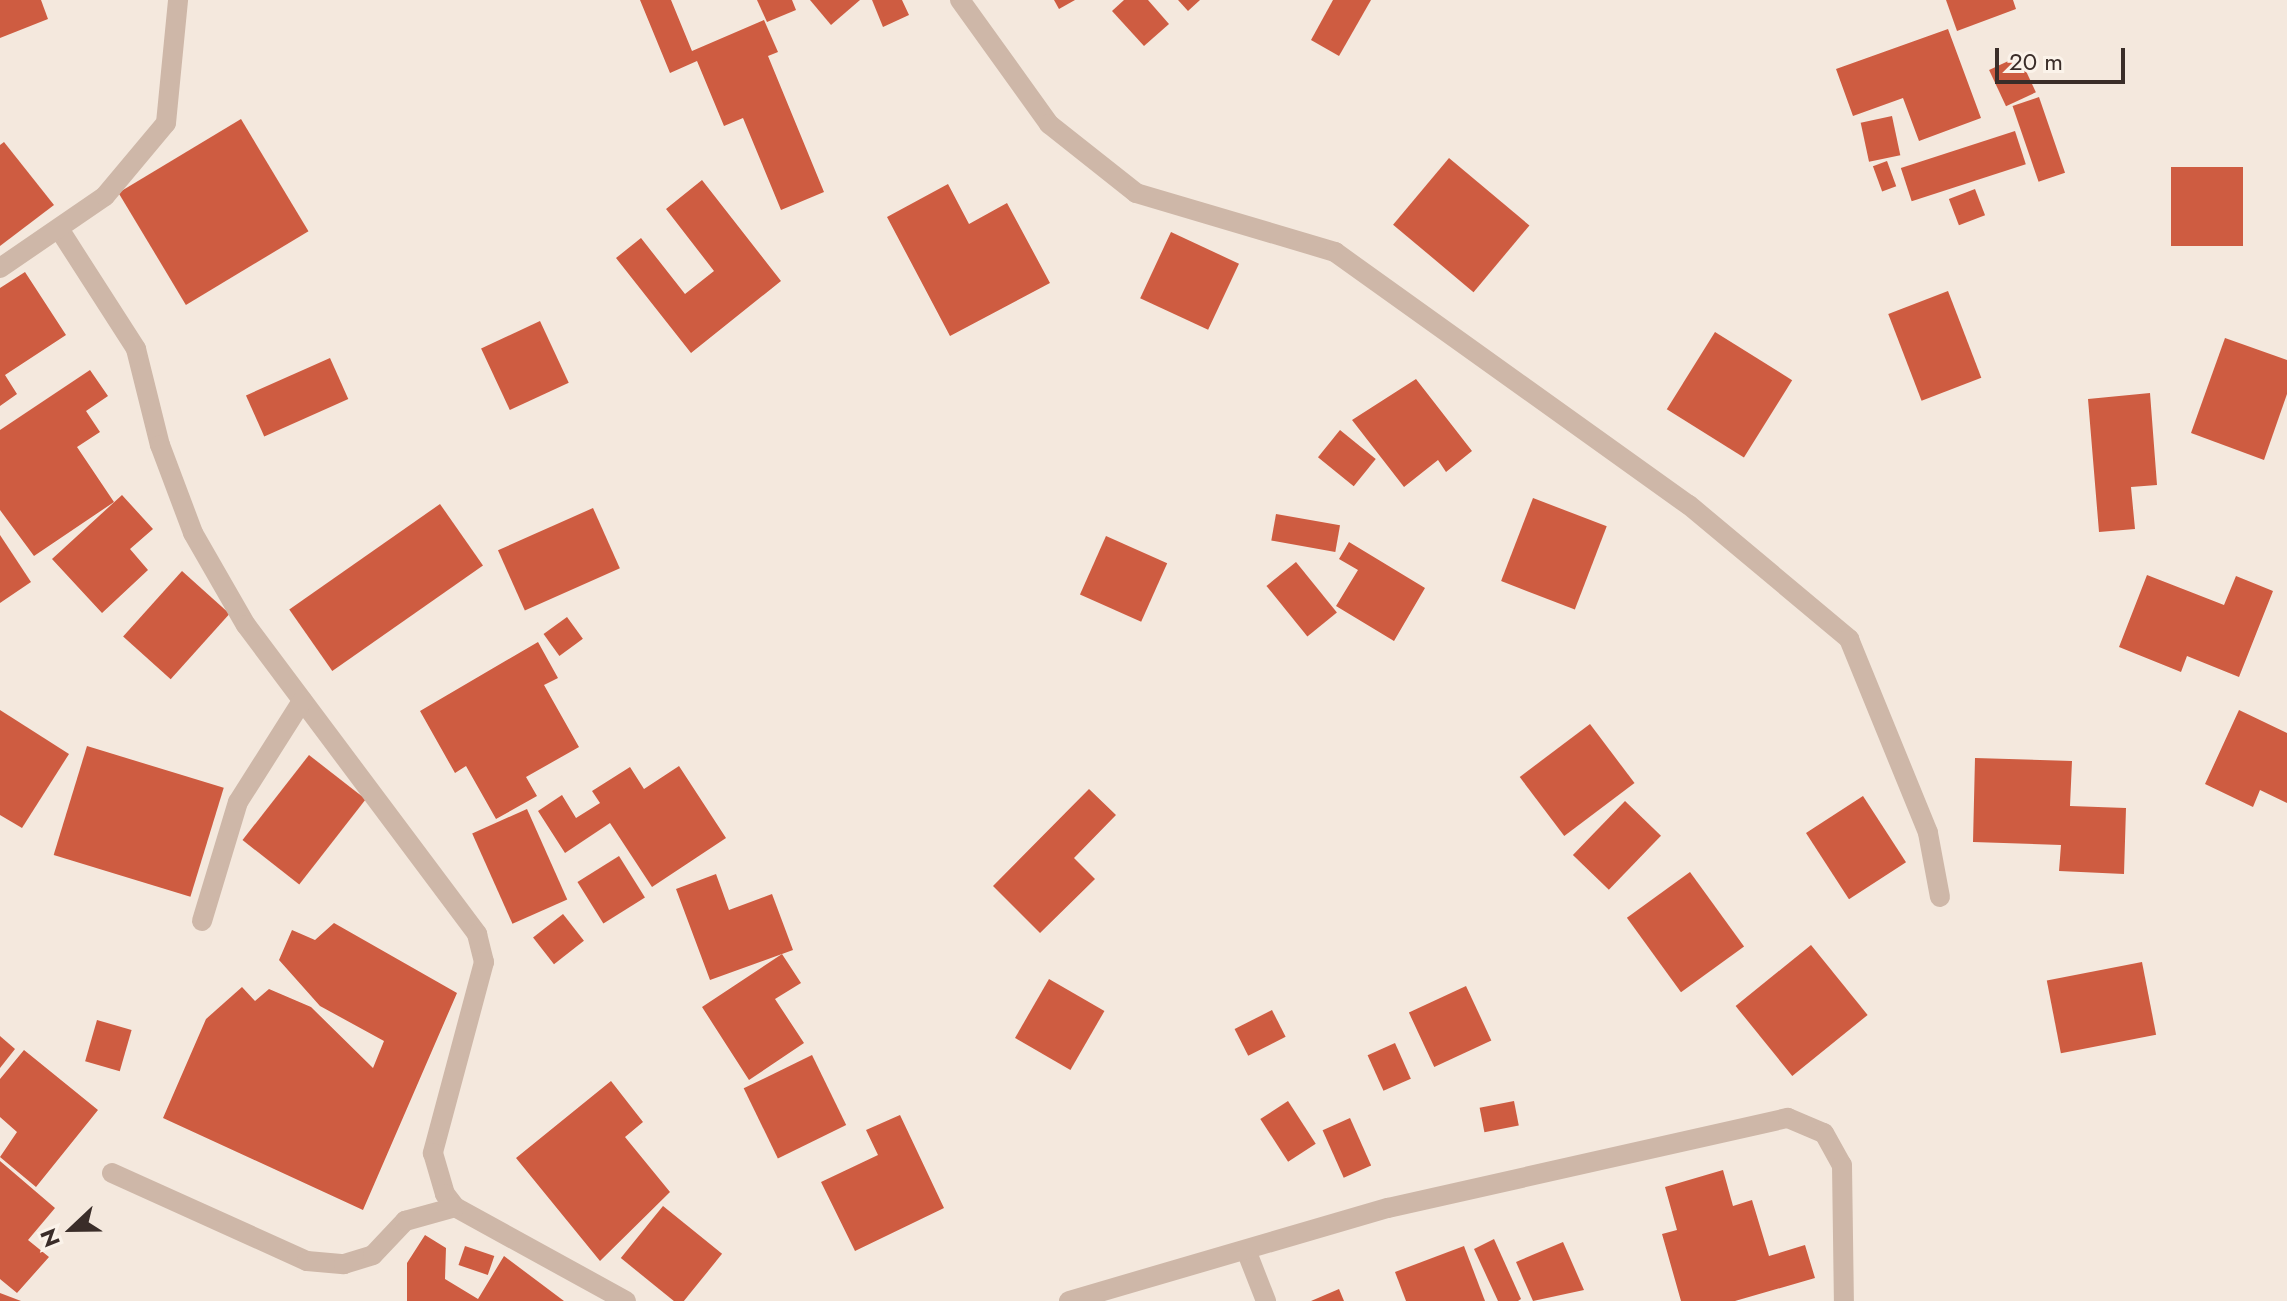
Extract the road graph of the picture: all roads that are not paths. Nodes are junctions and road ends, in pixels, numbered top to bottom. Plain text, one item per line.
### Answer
1 (178, 0) edge
2 (960, 0) edge
3 (61, 232) junction
4 (0, 268) edge
5 (302, 701) junction
6 (1940, 897) dead end
7 (202, 921) dead end
8 (112, 1173) dead end
9 (455, 1207) junction
10 (1246, 1250) junction
11 (626, 1301) edge
12 (1069, 1301) edge
13 (1266, 1301) edge
14 (1844, 1301) edge

1 - 3 street
2 - 6 street
3 - 4 street
3 - 5 street
5 - 7 street
5 - 9 street
8 - 9 street
9 - 11 street
10 - 12 street
10 - 13 street
10 - 14 street

